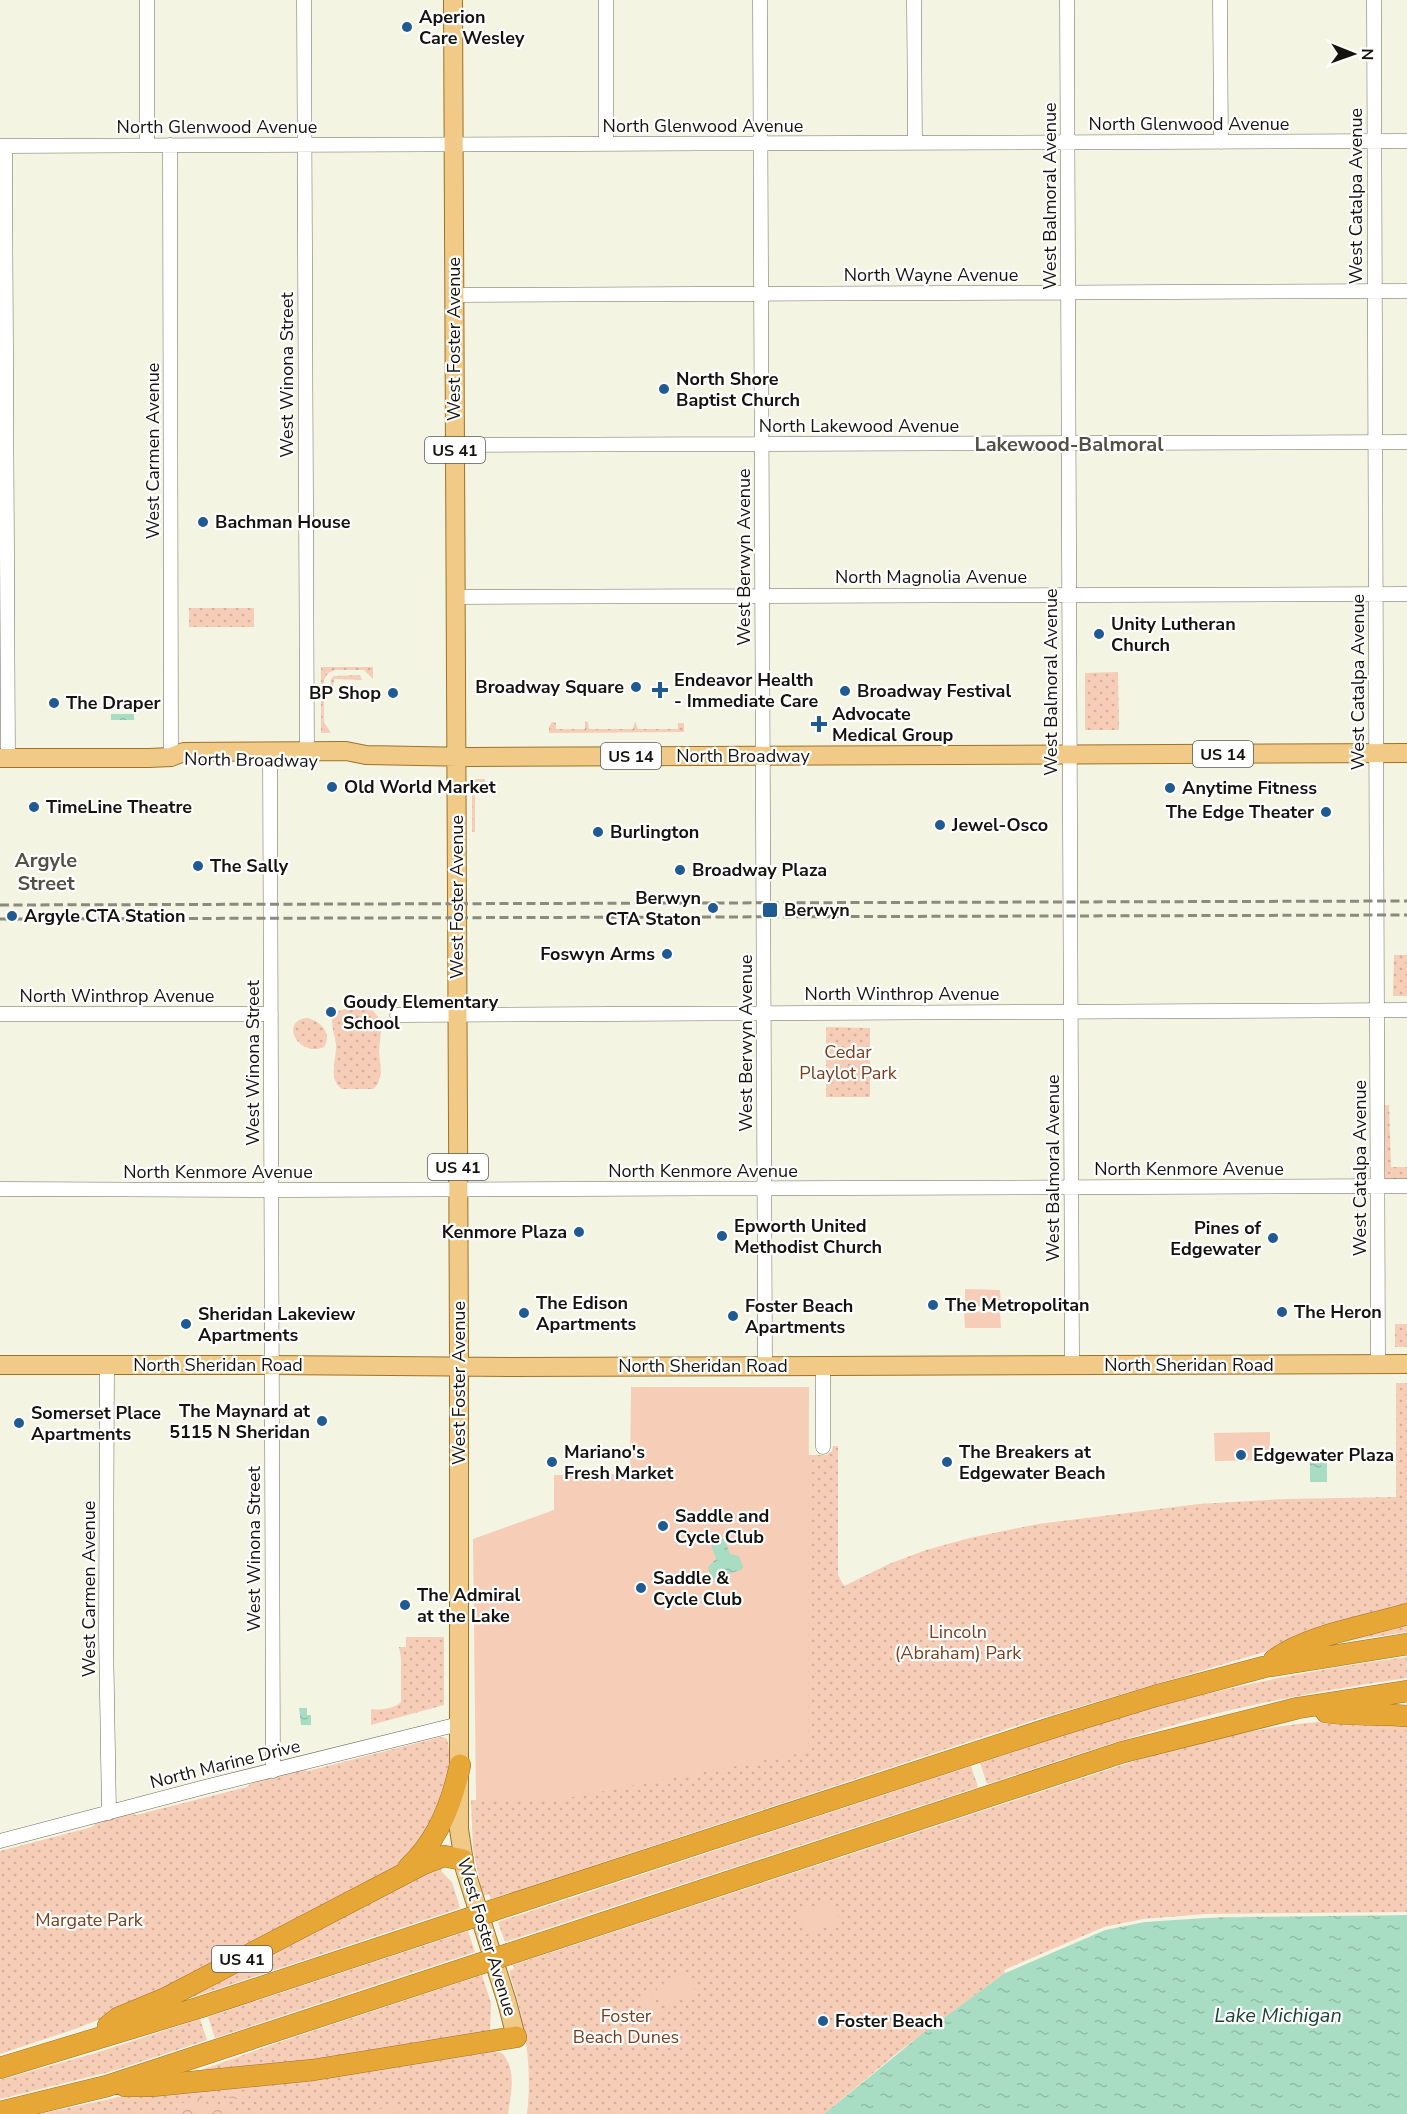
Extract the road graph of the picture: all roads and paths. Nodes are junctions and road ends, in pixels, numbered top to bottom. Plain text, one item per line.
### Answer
1 (147, 0) edge
2 (304, 0) edge
3 (453, 0) edge
4 (606, 0) edge
5 (760, 0) edge
6 (914, 0) edge
7 (1067, 0) edge
8 (1220, 0) edge
9 (1374, 0) edge
10 (1374, 141) junction
11 (1407, 141) edge
12 (1221, 142) junction
13 (915, 143) junction
14 (1068, 143) junction
15 (305, 144) junction
16 (454, 144) junction
17 (606, 144) junction
18 (760, 144) junction
19 (147, 145) junction
20 (170, 145) junction
21 (2, 146) edge
22 (1375, 291) junction
23 (1407, 291) edge
24 (1068, 292) junction
25 (761, 294) junction
26 (454, 295) junction
27 (1407, 442) edge
28 (1069, 443) junction
29 (1375, 443) junction
30 (763, 444) junction
31 (455, 445) junction
32 (1069, 594) junction
33 (1376, 594) junction
34 (1407, 594) edge
35 (762, 596) junction
36 (456, 597) junction
37 (307, 751) junction
38 (1376, 753) junction
39 (1407, 753) edge
40 (1070, 754) junction
41 (366, 755) junction
42 (763, 756) junction
43 (171, 757) junction
44 (270, 757) junction
45 (456, 757) junction
46 (4, 758) edge
47 (1377, 1010) junction
48 (1407, 1010) edge
49 (1070, 1011) junction
50 (764, 1012) junction
51 (0, 1014) edge
52 (271, 1014) junction
53 (457, 1014) junction
54 (396, 1015) dead end
55 (1378, 1186) junction
56 (1407, 1186) edge
57 (1071, 1188) junction
58 (765, 1189) junction
59 (0, 1190) edge
60 (458, 1190) junction
61 (271, 1191) junction
62 (1378, 1364) junction
63 (1407, 1364) edge
64 (0, 1365) edge
65 (106, 1365) junction
66 (272, 1365) junction
67 (765, 1365) junction
68 (823, 1365) junction
69 (1072, 1365) junction
70 (459, 1367) junction
71 (823, 1447) dead end
72 (1407, 1614) edge
73 (1406, 1644) edge
74 (1264, 1667) junction
75 (1407, 1691) edge
76 (1298, 1708) junction
77 (1407, 1716) edge
78 (459, 1724) junction
79 (460, 1765) junction
80 (273, 1771) junction
81 (109, 1813) junction
82 (0, 1841) edge
83 (463, 1860) junction
84 (395, 1878) junction
85 (516, 2037) joint
86 (91, 2040) junction
87 (0, 2068) edge
88 (107, 2086) junction
89 (0, 2112) edge

1 - 19 street
2 - 15 street, West Winona Street
3 - 16 main road, West Foster Avenue / US 41
4 - 17 street
5 - 18 street, West Berwyn Avenue
6 - 13 street
7 - 14 street, West Balmoral Avenue
8 - 12 street
9 - 10 street, West Catalpa Avenue
10 - 11 street, North Glenwood Avenue
10 - 12 street, North Glenwood Avenue
10 - 22 street, West Catalpa Avenue
12 - 14 street, North Glenwood Avenue
13 - 14 street, North Glenwood Avenue
13 - 18 street, North Glenwood Avenue
14 - 24 street, West Balmoral Avenue
15 - 16 street, North Glenwood Avenue
15 - 20 street, North Glenwood Avenue
15 - 37 street, West Winona Street
16 - 17 street, North Glenwood Avenue
16 - 26 main road, West Foster Avenue / US 41
17 - 18 street, North Glenwood Avenue
18 - 25 street, West Berwyn Avenue
19 - 20 street, North Glenwood Avenue
19 - 21 street, North Glenwood Avenue
20 - 43 street, West Carmen Avenue
21 - 46 street
22 - 23 street, North Wayne Avenue
22 - 24 street, North Wayne Avenue
22 - 29 street, West Catalpa Avenue
24 - 25 street, North Wayne Avenue
24 - 28 street, West Balmoral Avenue
25 - 26 street, North Wayne Avenue
25 - 30 street, West Berwyn Avenue
26 - 31 main road, West Foster Avenue / US 41
27 - 29 street, North Lakewood Avenue
28 - 29 street, North Lakewood Avenue
28 - 30 street, North Lakewood Avenue
28 - 32 street, West Balmoral Avenue
29 - 33 street, West Catalpa Avenue
30 - 31 street, North Lakewood Avenue
30 - 35 street, West Berwyn Avenue
31 - 36 main road, West Foster Avenue / US 41
32 - 33 street, North Magnolia Avenue
32 - 35 street, North Magnolia Avenue
32 - 40 street, West Balmoral Avenue
33 - 34 street, North Magnolia Avenue
33 - 38 street, West Catalpa Avenue
35 - 36 street, North Magnolia Avenue
35 - 42 street, West Berwyn Avenue
36 - 45 main road, West Foster Avenue / US 41
37 - 41 main road, North Broadway
37 - 44 main road, North Broadway
38 - 39 main road, North Broadway / US 14
38 - 40 main road, North Broadway / US 14
38 - 47 street, West Catalpa Avenue
40 - 42 main road, North Broadway / US 14
40 - 49 street, West Balmoral Avenue
41 - 44 main road, North Broadway
41 - 45 main road, North Broadway
42 - 45 main road, North Broadway / US 14
42 - 50 street, West Berwyn Avenue
43 - 44 main road, North Broadway
43 - 46 main road, North Broadway
44 - 52 street, West Winona Street
45 - 53 main road, West Foster Avenue / US 41
47 - 48 street, North Winthrop Avenue
47 - 49 street, North Winthrop Avenue
47 - 55 street, West Catalpa Avenue
49 - 50 street, North Winthrop Avenue
49 - 57 street, West Balmoral Avenue
50 - 53 street, North Winthrop Avenue
50 - 58 street, West Berwyn Avenue
51 - 52 street, North Winthrop Avenue
52 - 61 street, West Winona Street
53 - 54 street, North Winthrop Avenue
53 - 60 main road, West Foster Avenue / US 41
55 - 56 street, North Kenmore Avenue
55 - 57 street, North Kenmore Avenue
55 - 62 street, West Catalpa Avenue
57 - 58 street, North Kenmore Avenue
57 - 69 street, West Balmoral Avenue
58 - 60 street, North Kenmore Avenue
58 - 67 street, West Berwyn Avenue
59 - 61 street, North Kenmore Avenue
60 - 61 street, North Kenmore Avenue
60 - 70 main road, West Foster Avenue / US 41
61 - 66 street, West Winona Street
62 - 63 main road, North Sheridan Road
62 - 69 main road, North Sheridan Road
64 - 65 main road, North Sheridan Road
65 - 66 main road, North Sheridan Road
65 - 81 street, West Carmen Avenue
66 - 70 main road, North Sheridan Road
66 - 80 street, West Winona Street
67 - 68 main road, North Sheridan Road
67 - 70 main road, North Sheridan Road
68 - 69 main road, North Sheridan Road
68 - 71 street
70 - 78 main road, West Foster Avenue / US 41
72 - 74 highway
73 - 74 highway
74 - 86 highway, bridge
75 - 76 highway
76 - 77 highway
76 - 88 highway, bridge
78 - 79 main road, West Foster Avenue / US 41
78 - 80 street, North Marine Drive
79 - 83 main road, West Foster Avenue / US 41
79 - 84 highway, US 41
80 - 81 street, North Marine Drive
81 - 82 street, North Marine Drive
83 - 84 highway
83 - 85 main road, West Foster Avenue / US 41
84 - 86 highway, US 41
85 - 88 highway, US 41
86 - 87 highway, US 41
88 - 89 highway, US 41

